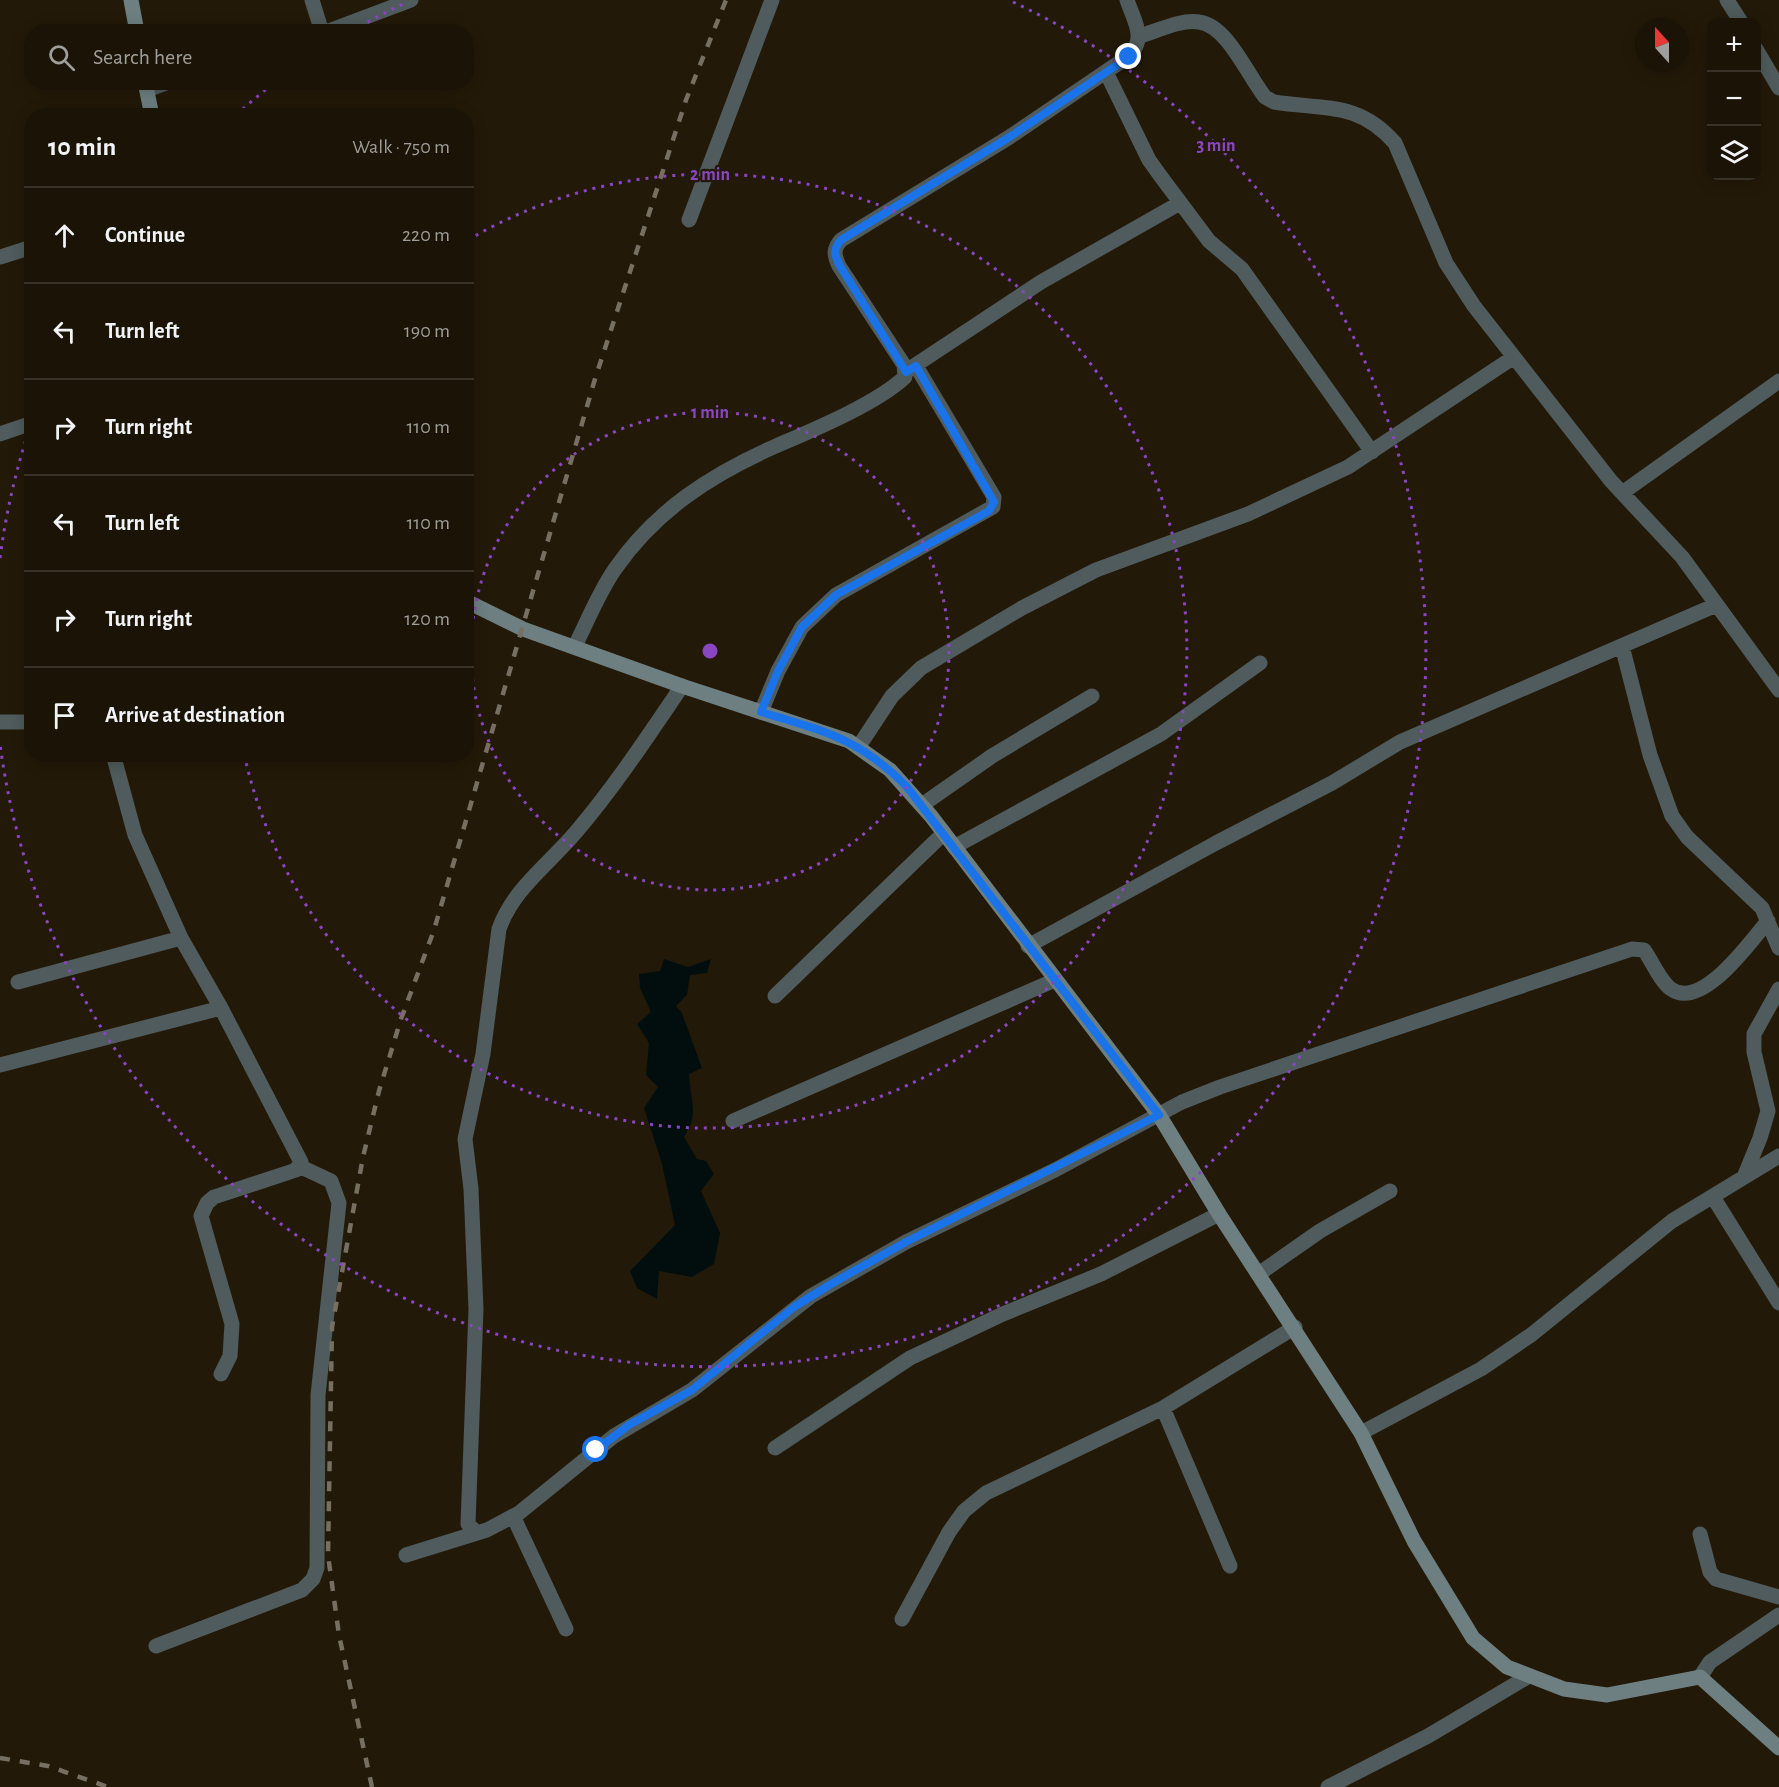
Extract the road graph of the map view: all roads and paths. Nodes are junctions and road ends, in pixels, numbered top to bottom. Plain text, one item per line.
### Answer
1 (131, 0) edge
2 (312, 0) edge
3 (411, 0) edge
4 (772, 0) edge
5 (1127, 0) edge
6 (1727, 0) edge
7 (1738, 18) edge
8 (136, 24) edge
9 (321, 24) edge
10 (346, 24) edge
11 (1140, 36) junction
12 (1761, 58) edge
13 (1106, 72) junction
14 (1779, 88) edge
15 (147, 90) edge
16 (150, 108) edge
17 (1180, 203) junction
18 (689, 220) dead end
19 (24, 250) edge
20 (0, 257) edge
21 (1515, 357) junction
22 (911, 369) junction
23 (1779, 381) edge
24 (24, 426) edge
25 (0, 434) edge
26 (1372, 452) junction
27 (1622, 493) junction
28 (474, 605) edge
29 (1716, 605) junction
30 (575, 646) junction
31 (1622, 646) junction
32 (1260, 663) dead end
33 (682, 686) junction
34 (1779, 690) edge
35 (1092, 696) dead end
36 (761, 712) junction
37 (0, 722) edge
38 (24, 722) edge
39 (859, 746) junction
40 (116, 762) edge
41 (922, 805) junction
42 (944, 833) junction
43 (954, 847) junction
44 (1768, 921) junction
45 (181, 938) junction
46 (1028, 946) junction
47 (1779, 948) edge
48 (1055, 980) junction
49 (18, 982) dead end
50 (1779, 989) edge
51 (775, 996) dead end
52 (221, 1008) junction
53 (0, 1065) edge
54 (1159, 1115) junction
55 (733, 1121) dead end
56 (1779, 1156) edge
57 (299, 1166) junction
58 (1744, 1177) junction
59 (1390, 1191) dead end
60 (1713, 1197) junction
61 (1219, 1215) junction
62 (1260, 1273) junction
63 (1779, 1303) edge
64 (1294, 1327) junction
65 (221, 1374) dead end
66 (1163, 1408) junction
67 (1361, 1432) junction
68 (775, 1448) dead end
69 (513, 1516) junction
70 (477, 1533) junction
71 (1700, 1534) dead end
72 (406, 1555) dead end
73 (1230, 1566) dead end
74 (1779, 1597) edge
75 (1779, 1615) edge
76 (902, 1619) dead end
77 (566, 1629) dead end
78 (156, 1646) dead end
79 (1529, 1676) junction
80 (1700, 1677) junction
81 (1779, 1748) edge
82 (1328, 1787) edge

1 - 8 street
2 - 9 street
3 - 10 street
4 - 18 street
5 - 11 street
6 - 7 street
11 - 13 street
11 - 21 street
12 - 14 street
13 - 17 street
13 - 22 street
15 - 16 street
17 - 22 street
17 - 26 street
19 - 20 street
21 - 26 street
21 - 27 street
22 - 30 street
22 - 36 street
23 - 27 street
24 - 25 street
26 - 39 street
27 - 29 street
28 - 30 street
29 - 31 street
29 - 34 street
30 - 33 street
31 - 44 street
31 - 46 street
32 - 43 street
33 - 36 street
33 - 70 street
35 - 41 street
36 - 39 street
37 - 38 street
39 - 41 street
40 - 45 street
41 - 42 street
42 - 43 street
42 - 51 street
43 - 46 street
44 - 47 street
44 - 54 street
45 - 49 street
45 - 52 street
46 - 48 street
48 - 54 street
48 - 55 street
50 - 58 street
52 - 53 street
52 - 57 street
54 - 61 street
54 - 69 street
56 - 58 street
57 - 65 street
57 - 78 street
58 - 60 street
59 - 62 street
60 - 63 street
60 - 67 street
61 - 62 street
61 - 68 street
62 - 64 street
64 - 66 street
64 - 67 street
66 - 73 street
66 - 76 street
67 - 79 street
69 - 70 street
69 - 77 street
70 - 72 street
71 - 74 street
75 - 80 street
79 - 80 street
79 - 82 street
80 - 81 street

